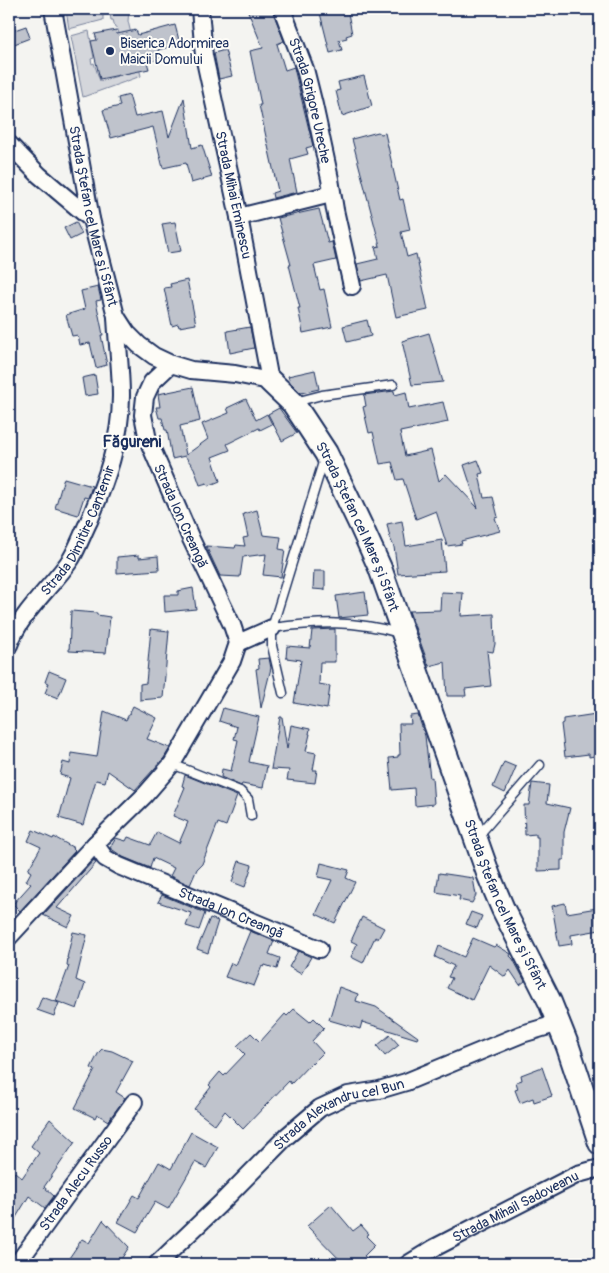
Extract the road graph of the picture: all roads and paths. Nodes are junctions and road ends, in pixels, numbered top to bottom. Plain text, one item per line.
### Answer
1 (53, 9) edge
2 (200, 9) edge
3 (282, 9) edge
4 (9, 144) edge
5 (331, 194) junction
6 (240, 217) junction
7 (91, 219) junction
8 (352, 286) dead end
9 (116, 316) junction
10 (171, 364) junction
11 (270, 381) junction
12 (393, 385) dead end
13 (293, 403) junction
14 (326, 454) junction
15 (14, 625) edge
16 (272, 628) junction
17 (402, 634) junction
18 (238, 642) junction
19 (9, 645) edge
20 (283, 693) dead end
21 (172, 764) junction
22 (540, 765) dead end
23 (251, 816) dead end
24 (476, 838) junction
25 (95, 844) junction
26 (9, 937) edge
27 (319, 949) dead end
28 (558, 1023) junction
29 (134, 1102) dead end
30 (600, 1143) edge
31 (600, 1168) edge
32 (17, 1264) edge
33 (157, 1264) edge
34 (408, 1264) edge

1 - 7 street, Strada Ștefan cel Mare și Sfânt
2 - 6 street, Strada Mihai Eminescu
3 - 5 street, Strada Grigore Ureche
4 - 7 street
5 - 6 street
5 - 8 street, Strada Grigore Ureche
6 - 11 street, Strada Mihai Eminescu
7 - 9 street, Strada Ștefan cel Mare și Sfânt
9 - 10 street, Strada Ștefan cel Mare și Sfânt
9 - 15 street, Strada Dimitire Cantemir
10 - 11 street, Strada Ștefan cel Mare și Sfânt
10 - 18 street, Strada Ion Creangă
11 - 13 street, Strada Ștefan cel Mare și Sfânt
12 - 13 lane
13 - 14 street, Strada Ștefan cel Mare și Sfânt
14 - 16 lane
14 - 17 street, Strada Ștefan cel Mare și Sfânt
15 - 19 street, Strada Dimitire Cantemir
16 - 17 lane
16 - 18 street
16 - 20 lane
17 - 24 street, Strada Ștefan cel Mare și Sfânt
18 - 21 street
21 - 23 lane
21 - 25 street
22 - 24 lane
24 - 28 street, Strada Ștefan cel Mare și Sfânt
25 - 26 street
25 - 27 street, Strada Ion Creangă
28 - 30 street, Strada Ștefan cel Mare și Sfânt
28 - 33 street, Strada Alexandru cel Bun
29 - 32 street, Strada Alecu Russo
31 - 34 street, Strada Mihail Sadoveanu

